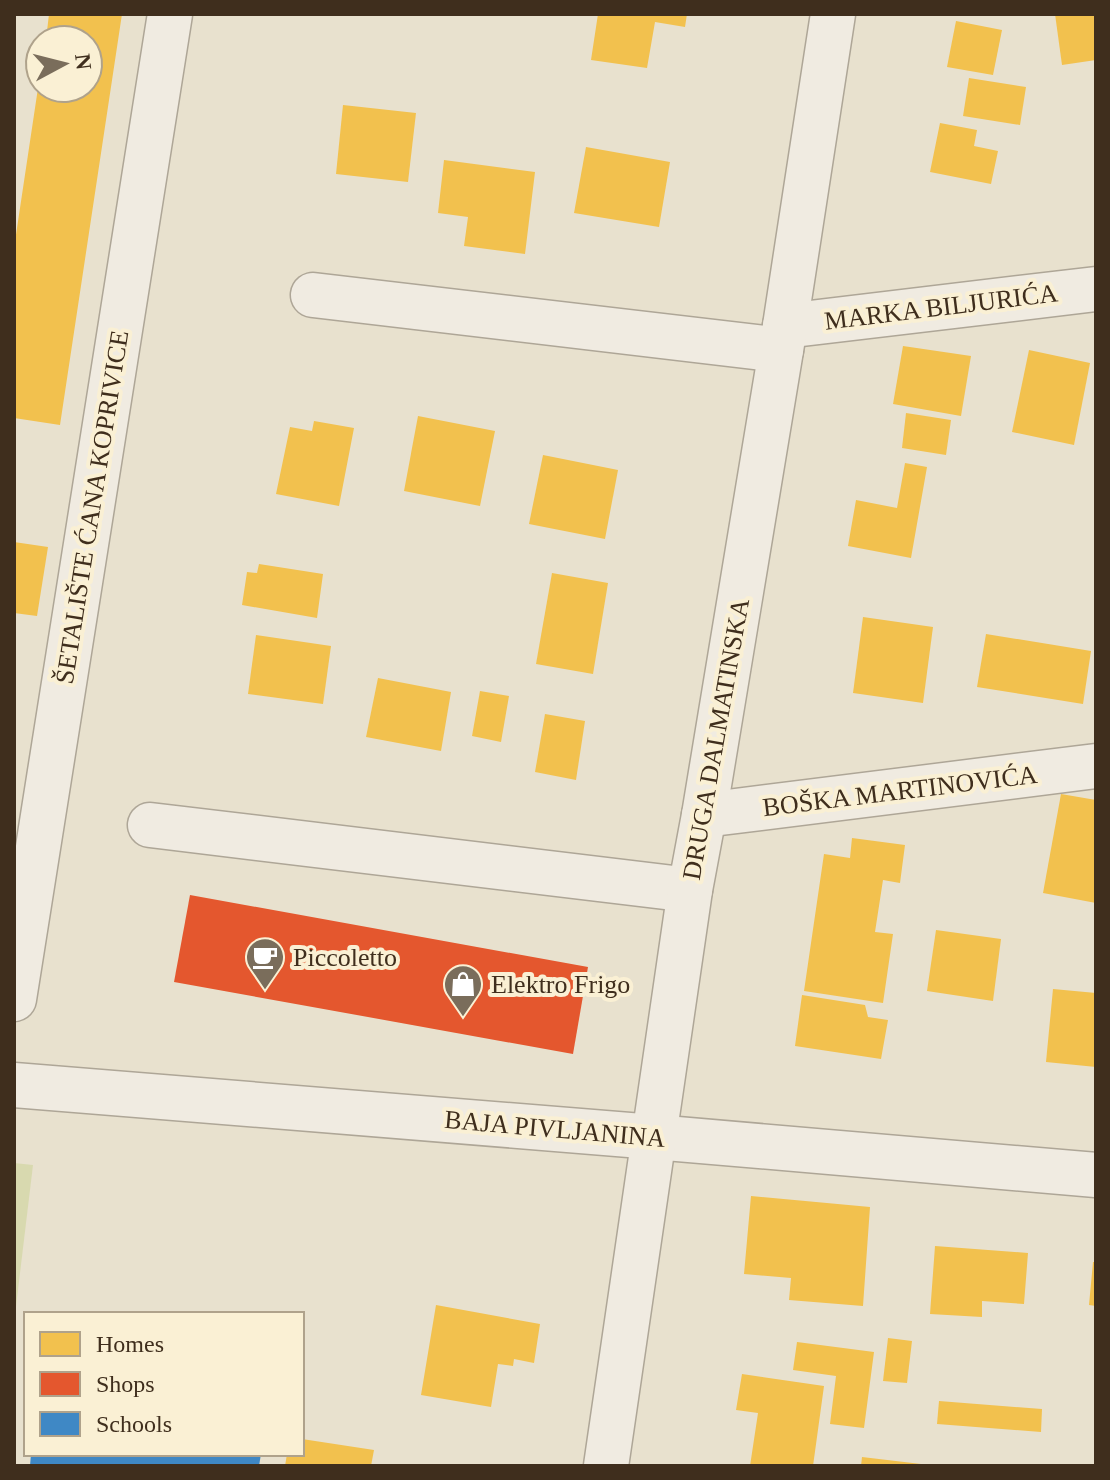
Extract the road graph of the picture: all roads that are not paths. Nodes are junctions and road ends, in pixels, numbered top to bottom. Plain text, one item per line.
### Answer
1 (170, 14) edge
2 (833, 14) edge
3 (1096, 289) edge
4 (313, 295) dead end
5 (783, 338) junction
6 (1096, 766) edge
7 (704, 815) junction
8 (150, 825) dead end
9 (690, 890) junction
10 (14, 999) edge
11 (14, 1085) edge
12 (654, 1137) junction
13 (1096, 1175) edge
14 (606, 1466) edge

1 - 10 street, ŠETALIŠTE ĆANA KOPRIVICE
2 - 5 street, DRUGA DALMATINSKA
3 - 5 street, MARKA BILJURIĆA
4 - 5 street, MARKA BILJURIĆA
5 - 7 street, DRUGA DALMATINSKA
6 - 7 street, BOŠKA MARTINOVIĆA
7 - 9 street, DRUGA DALMATINSKA
8 - 9 street
9 - 12 street, DRUGA DALMATINSKA
11 - 12 street, BAJA PIVLJANINA
12 - 13 street, BAJA PIVLJANINA
12 - 14 street, DRUGA DALMATINSKA

